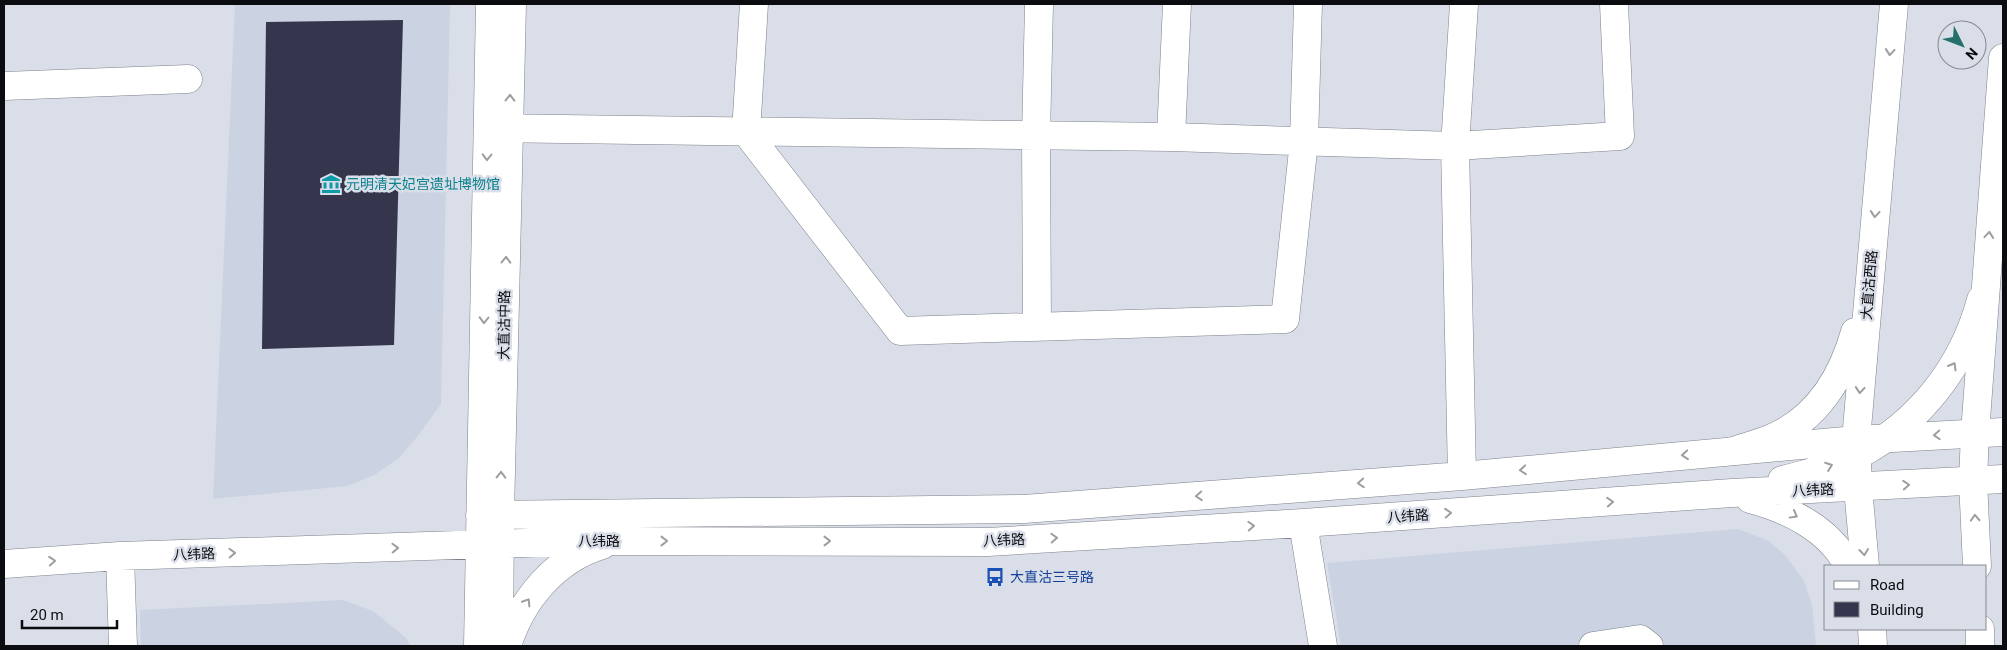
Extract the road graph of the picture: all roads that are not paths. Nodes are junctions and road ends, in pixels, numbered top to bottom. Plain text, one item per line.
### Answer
1 (490, 4) edge
2 (512, 4) edge
3 (754, 4) edge
4 (1039, 4) edge
5 (1177, 4) edge
6 (1308, 4) edge
7 (1464, 4) edge
8 (1614, 4) edge
9 (1894, 4) edge
10 (2003, 58) edge
11 (188, 79) dead end
12 (4, 86) edge
13 (498, 128) junction
14 (746, 132) junction
15 (1036, 136) junction
16 (1171, 137) junction
17 (1304, 141) junction
18 (1455, 146) junction
19 (1998, 186) edge
20 (1870, 272) junction
21 (1985, 283) junction
22 (1037, 327) junction
23 (2003, 432) edge
24 (1975, 433) junction
25 (1886, 438) junction
26 (1856, 448) junction
27 (1733, 451) junction
28 (1462, 476) junction
29 (2003, 479) edge
30 (1973, 481) junction
31 (1858, 488) junction
32 (1732, 494) junction
33 (613, 513) junction
34 (490, 515) junction
35 (1303, 523) junction
36 (615, 541) junction
37 (534, 543) junction
38 (491, 545) junction
39 (120, 556) junction
40 (4, 564) edge
41 (1848, 565) edge
42 (1866, 565) edge
43 (1977, 565) edge
44 (500, 580) junction
45 (1980, 630) edge
46 (123, 646) edge
47 (478, 646) edge
48 (481, 646) edge
49 (499, 646) edge
50 (507, 646) edge
51 (1323, 646) edge
52 (1593, 646) edge
53 (1649, 646) edge
54 (1980, 646) edge

1 - 13 street, 大直沽中路
13 -> 2 street, 大直沽中路
3 - 14 street
4 - 15 street
5 - 16 street
6 - 17 street
7 - 18 street
8 - 18 street
9 -> 20 street, 大直沽西路
10 - 19 street
11 - 12 street
13 - 14 street
13 - 34 street, 大直沽中路
14 - 15 street
14 - 22 street
15 - 16 street
15 - 22 street
16 - 17 street
17 - 18 street
17 - 22 street
18 - 28 street
21 -> 19 street
20 -> 26 street, 大直沽西路
20 - 27 street
21 - 24 street
25 -> 21 street
23 - 24 street, 八纬路
24 -> 25 street, 八纬路
24 - 30 street
25 - 26 street, 八纬路
26 - 27 street, 八纬路
26 - 31 street, 大直沽西路
32 -> 26 street
27 -> 28 street, 八纬路
28 -> 33 street, 八纬路
29 - 30 street, 八纬路
31 -> 30 street, 八纬路
43 -> 30 street
31 - 32 street, 八纬路
31 -> 42 street, 大直沽西路
35 -> 32 street, 八纬路
32 -> 41 street
33 - 34 street, 八纬路
33 - 37 street
34 - 38 street, 大直沽中路
36 -> 35 street, 八纬路
35 - 51 street
36 - 37 street, 八纬路
50 -> 36 street
37 - 38 street, 八纬路
37 - 44 street
39 -> 38 street, 八纬路
38 - 44 street, 大直沽中路
38 - 47 street, 大直沽中路
40 -> 39 street, 八纬路
39 - 46 street
44 - 48 street
44 - 49 street, 大直沽中路
45 - 54 street
52 - 53 street

